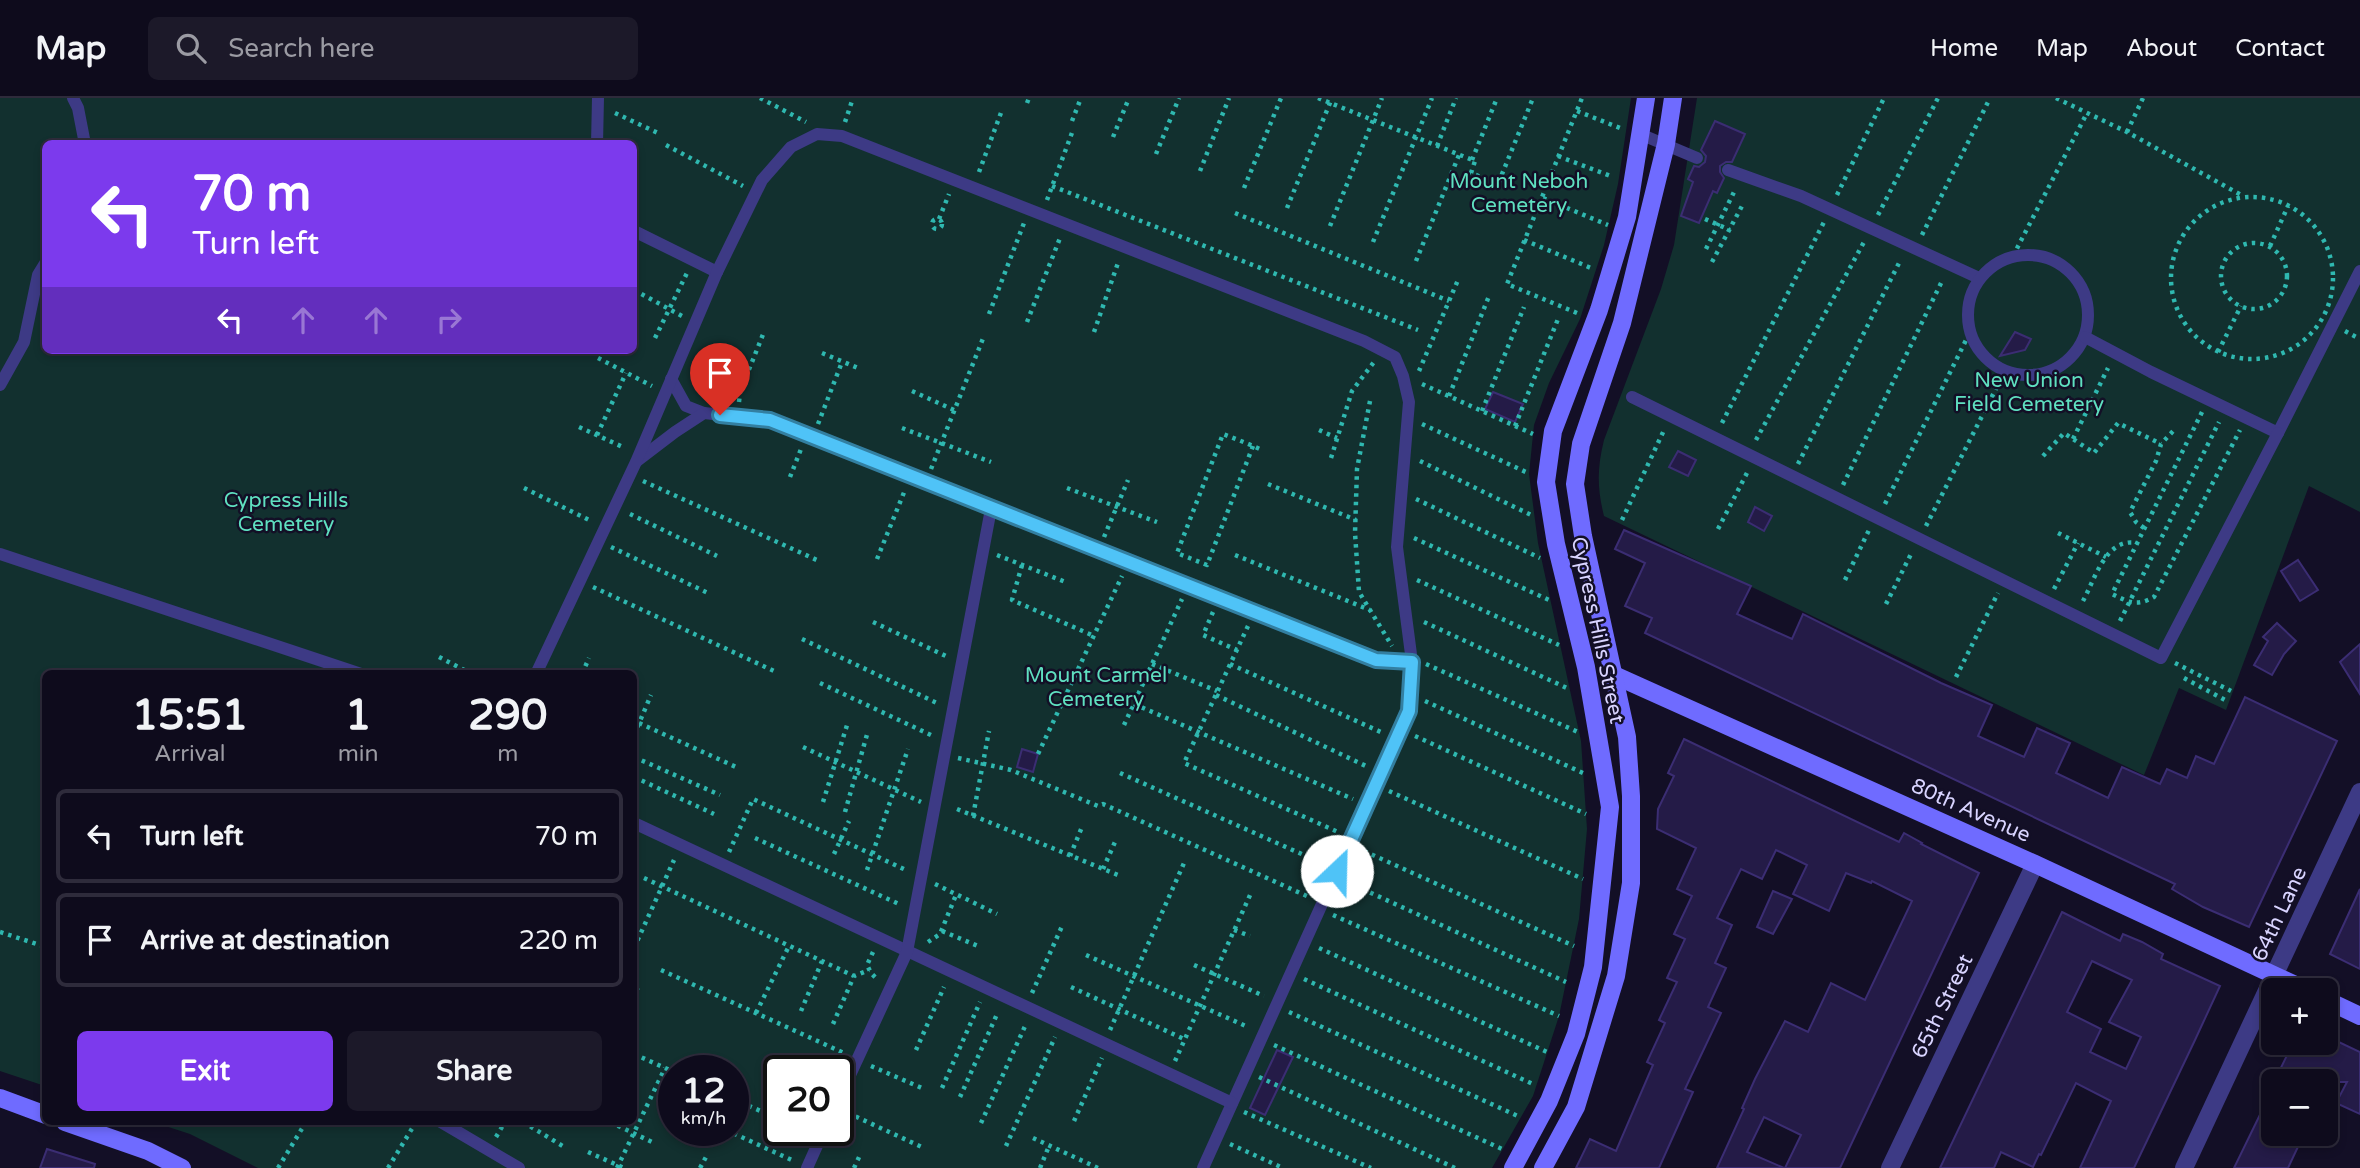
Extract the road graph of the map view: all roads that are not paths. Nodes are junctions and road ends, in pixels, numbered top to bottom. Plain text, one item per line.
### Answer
1 (73, 98) edge
2 (1646, 98) edge
3 (1673, 98) edge
4 (598, 102) edge
5 (1640, 134) junction
6 (84, 140) edge
7 (597, 140) edge
8 (1666, 144) junction
9 (1697, 158) dead end
10 (1728, 170) dead end
11 (637, 232) edge
12 (42, 268) edge
13 (2360, 271) edge
14 (717, 272) junction
15 (1979, 278) junction
16 (2085, 337) junction
17 (671, 379) junction
18 (0, 385) edge
19 (1632, 397) dead end
20 (704, 414) junction
21 (2277, 433) junction
22 (637, 458) junction
23 (990, 509) junction
24 (0, 554) edge
25 (1408, 660) junction
26 (349, 670) edge
27 (538, 670) edge
28 (1614, 675) junction
29 (2360, 792) edge
30 (637, 824) edge
31 (2035, 864) junction
32 (907, 952) junction
33 (2275, 976) junction
34 (2279, 978) edge
35 (2338, 1006) edge
36 (2360, 1016) edge
37 (854, 1066) edge
38 (0, 1098) edge
39 (1231, 1105) junction
40 (42, 1114) edge
41 (74, 1125) edge
42 (446, 1125) edge
43 (817, 1146) edge
44 (182, 1168) edge
45 (519, 1168) edge
46 (807, 1168) edge
47 (1203, 1168) edge
48 (1513, 1168) edge
49 (1543, 1168) edge
50 (1890, 1168) edge
51 (2184, 1168) edge

1 - 6 lane
2 - 5 street, Cypress Hills Street
3 - 8 street, Cypress Hills Street
4 - 7 lane
5 - 8 lane
5 - 48 street, Cypress Hills Street
8 - 9 lane
8 - 28 street, Cypress Hills Street
10 - 15 lane
11 - 14 lane
12 - 18 lane
13 - 21 lane
14 - 17 lane
14 - 25 lane
15 - 16 lane
15 - 16 lane
16 - 21 lane
17 - 20 lane
17 - 22 lane
19 - 21 lane
20 - 22 lane
20 - 23 lane
22 - 27 lane
23 - 25 lane
23 - 32 lane
24 - 26 lane
25 - 39 lane
28 - 31 street, 80th Avenue
28 - 49 street, Cypress Hills Street
29 - 33 street, 64th Lane
30 - 32 lane
31 - 33 street, 80th Avenue
31 - 50 street, 65th Street
32 - 37 lane
32 - 39 lane
33 - 34 street, 80th Avenue
33 - 51 street, 64th Lane
35 - 36 street
38 - 40 street
39 - 47 lane
41 - 44 street
42 - 45 lane
43 - 46 lane

